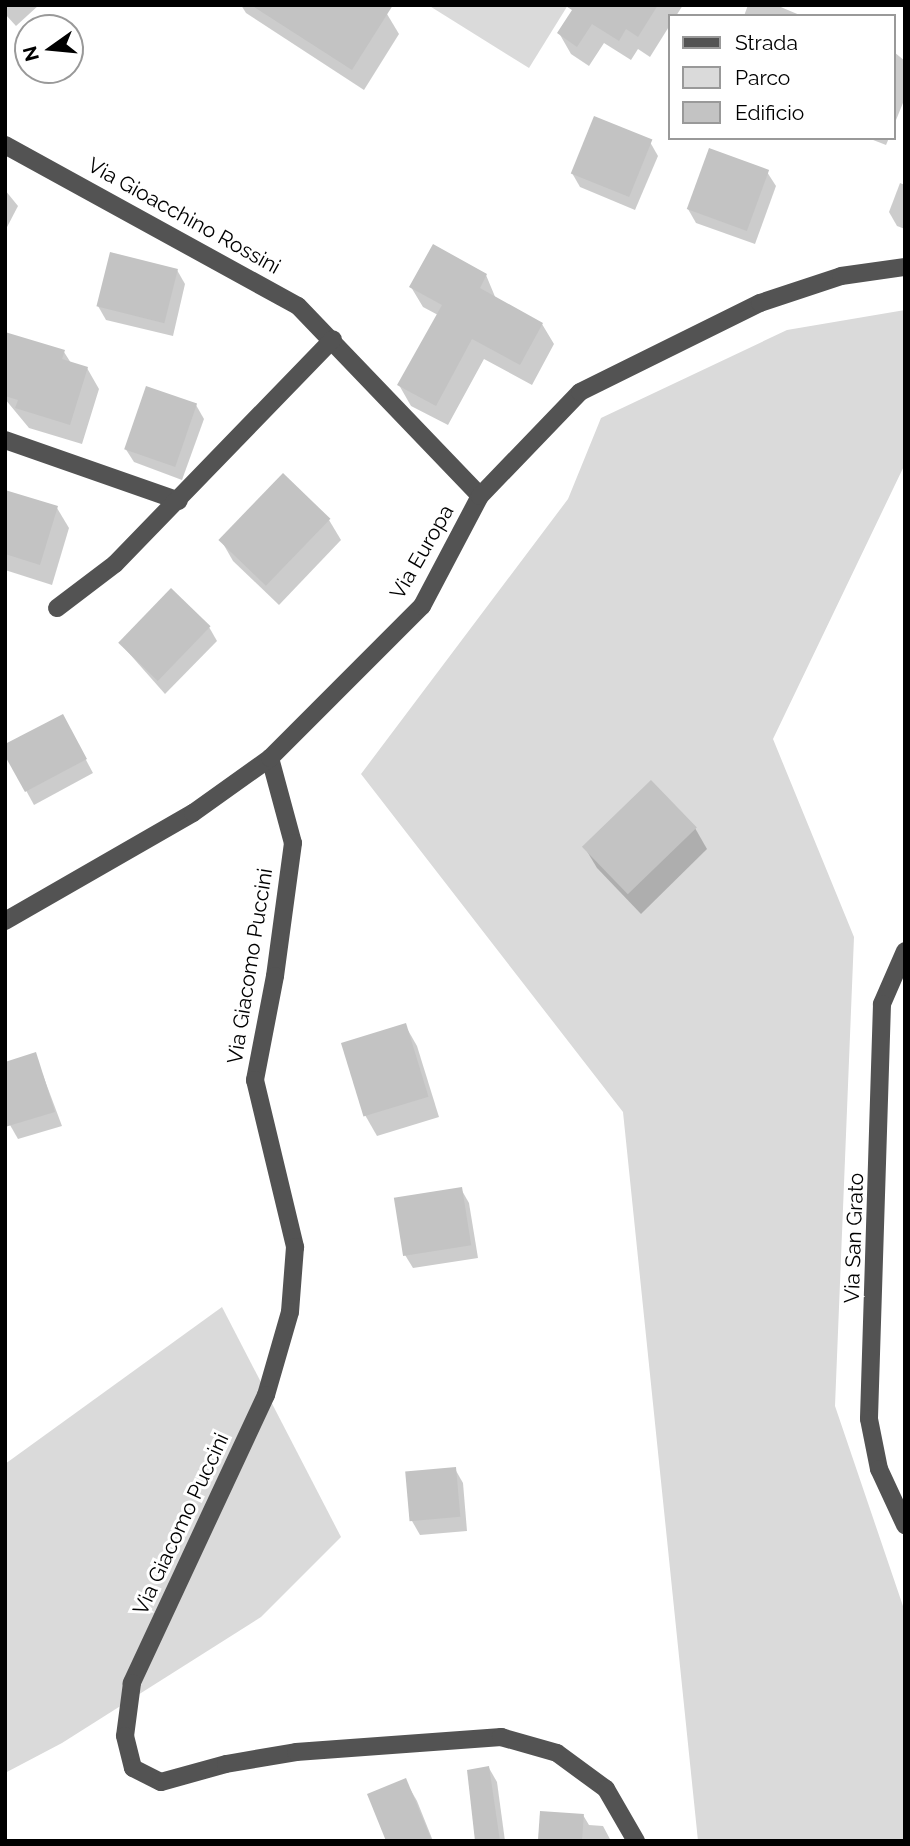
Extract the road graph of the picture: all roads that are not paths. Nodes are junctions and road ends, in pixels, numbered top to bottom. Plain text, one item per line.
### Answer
1 (5, 145) edge
2 (905, 267) edge
3 (333, 339) junction
4 (5, 440) edge
5 (480, 496) junction
6 (179, 501) junction
7 (57, 608) dead end
8 (270, 758) junction
9 (5, 921) edge
10 (905, 951) edge
11 (905, 1525) edge
12 (636, 1841) edge

1 - 3 street, Via Gioacchino Rossini
2 - 5 street, Via Europa
3 - 5 street, Via Gioacchino Rossini
3 - 6 street
4 - 6 street
5 - 8 street, Via Europa
6 - 7 street
8 - 9 street, Via Europa
8 - 12 street, Via Giacomo Puccini
10 - 11 street, Via San Grato

